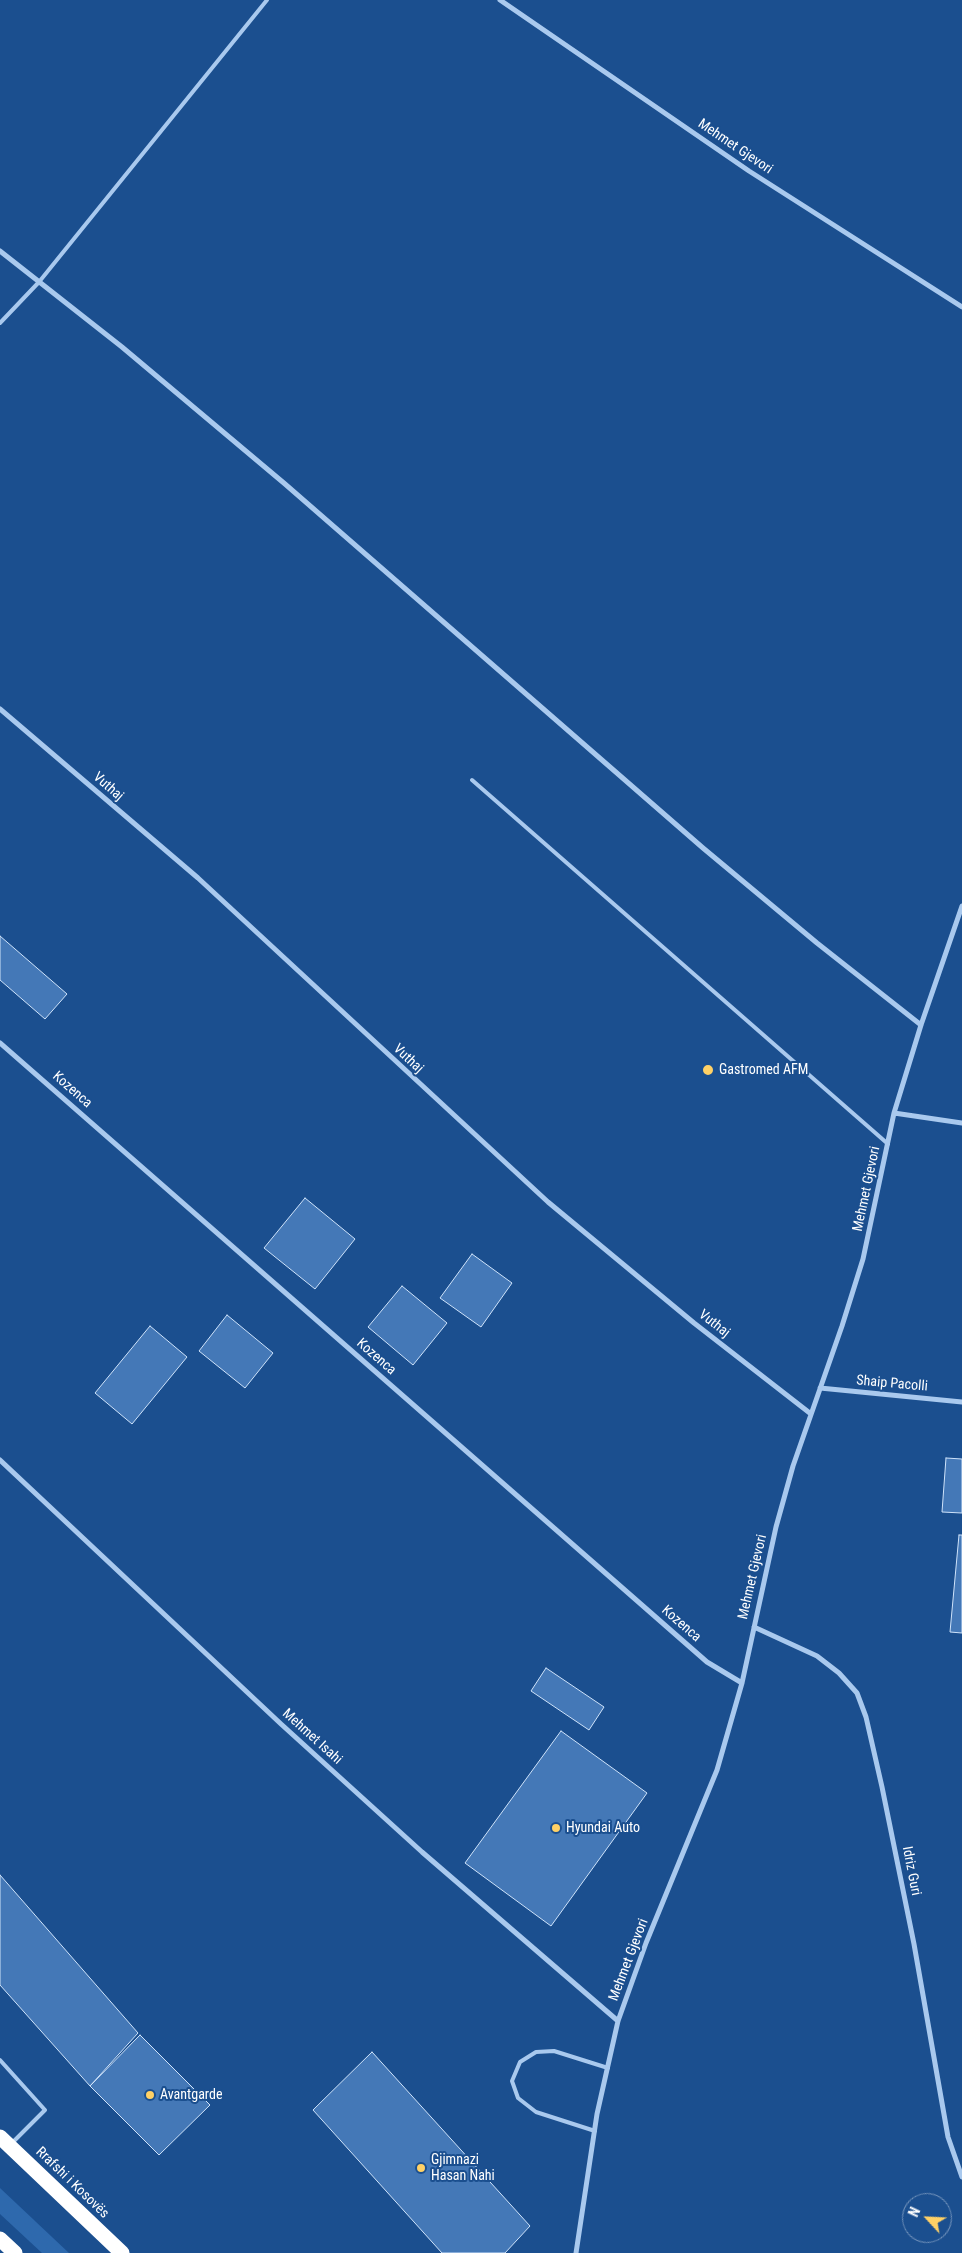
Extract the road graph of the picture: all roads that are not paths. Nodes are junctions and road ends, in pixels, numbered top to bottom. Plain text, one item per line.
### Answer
1 (267, 0) edge
2 (500, 0) edge
3 (0, 251) edge
4 (39, 282) junction
5 (962, 307) edge
6 (0, 323) edge
7 (0, 709) edge
8 (472, 780) dead end
9 (962, 906) edge
10 (921, 1025) junction
11 (0, 1043) edge
12 (894, 1113) junction
13 (962, 1123) edge
14 (888, 1144) junction
15 (820, 1388) junction
16 (962, 1402) edge
17 (811, 1414) junction
18 (0, 1460) edge
19 (754, 1627) junction
20 (742, 1684) junction
21 (618, 2021) junction
22 (0, 2060) edge
23 (608, 2068) junction
24 (595, 2131) junction
25 (5, 2142) edge
26 (962, 2177) edge
27 (0, 2239) edge
28 (15, 2253) edge
29 (122, 2253) edge
30 (576, 2253) edge

1 - 4 lane
2 - 5 street, Mehmet Gjevori
3 - 4 street
4 - 6 lane
4 - 10 street
7 - 17 street, Vuthaj
8 - 14 lane
9 - 10 street, Mehmet Gjevori
10 - 12 street, Mehmet Gjevori
11 - 20 street, Kozenca
12 - 13 street
12 - 14 street, Mehmet Gjevori
14 - 15 street, Mehmet Gjevori
15 - 16 street, Shaip Pacolli
15 - 17 street, Mehmet Gjevori
17 - 19 street, Mehmet Gjevori
18 - 21 street, Mehmet Isahi
19 - 20 street, Mehmet Gjevori
19 - 26 street, Idriz Guri
20 - 21 street, Mehmet Gjevori
21 - 23 street, Mehmet Gjevori
22 - 25 lane
23 - 24 street, Mehmet Gjevori
23 - 24 lane
24 - 30 street, Mehmet Gjevori
25 - 29 highway, Rrafshi i Kosovës
27 - 28 highway

